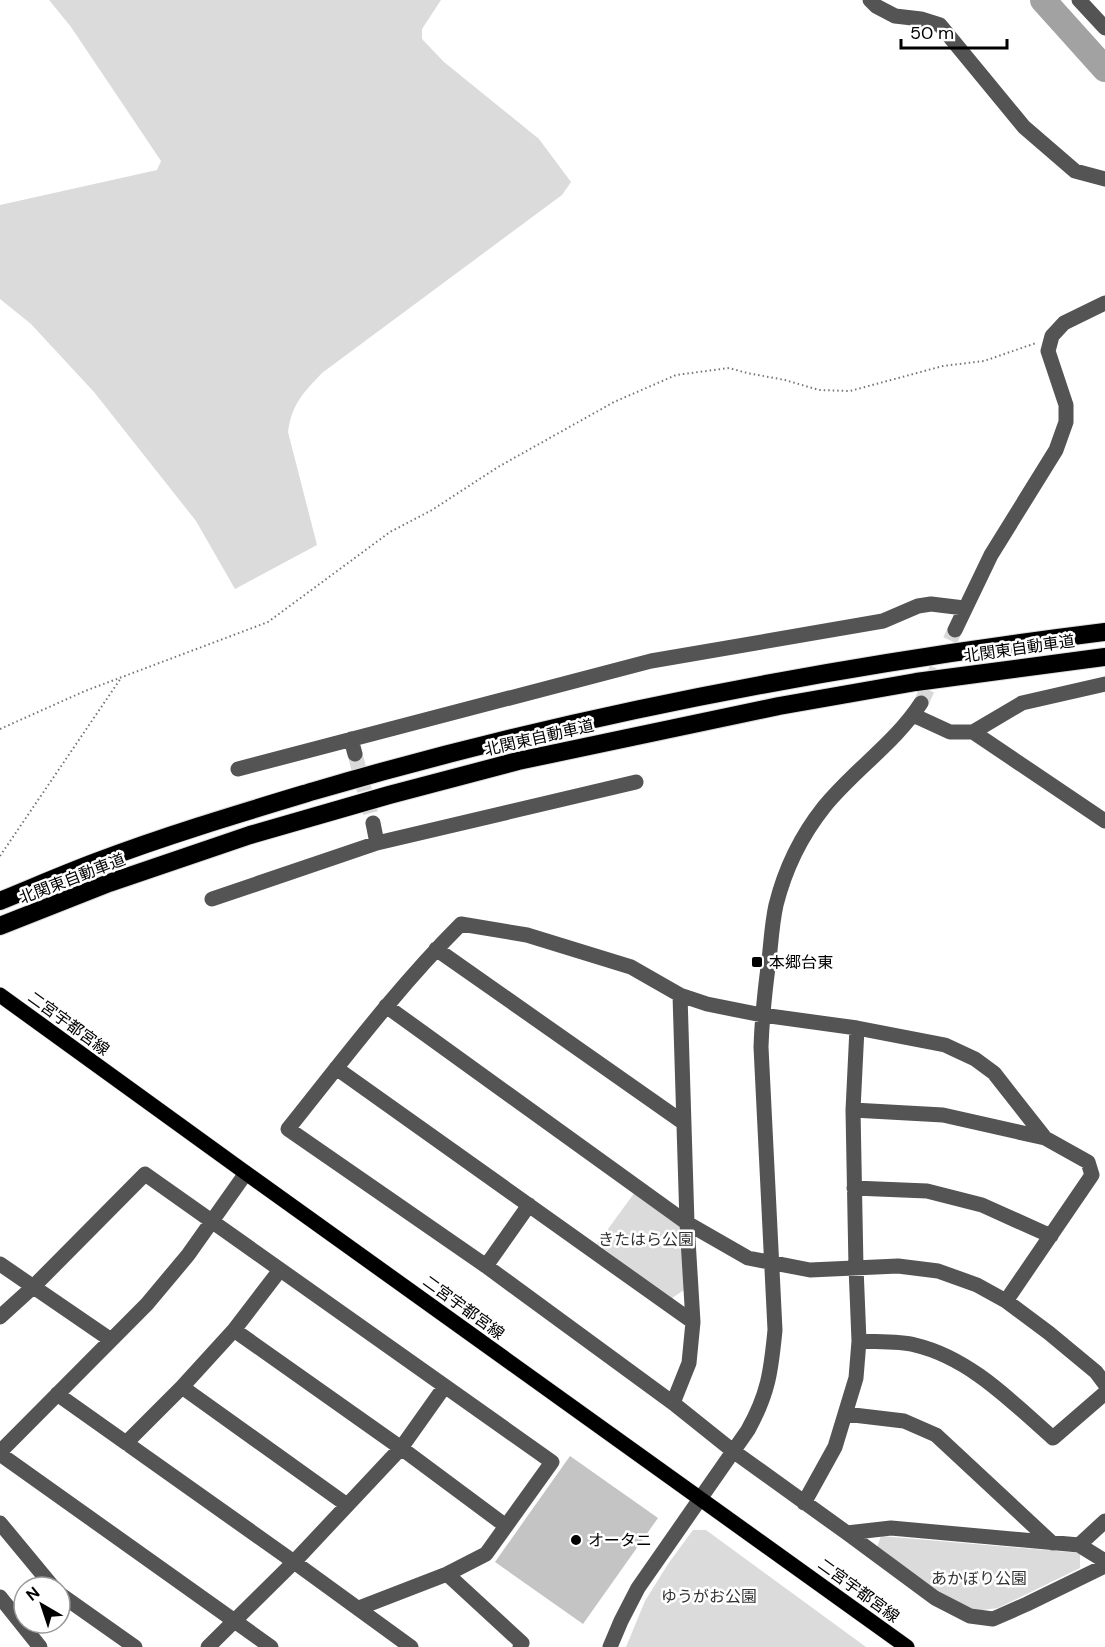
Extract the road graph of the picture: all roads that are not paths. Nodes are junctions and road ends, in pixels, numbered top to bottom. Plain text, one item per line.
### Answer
1 (870, 0) edge
2 (1079, 0) edge
3 (1105, 28) edge
4 (1105, 179) edge
5 (1105, 303) edge
6 (964, 608) junction
7 (955, 630) tunnel mouth
8 (1105, 632) edge
9 (1105, 657) edge
10 (1105, 684) edge
11 (973, 732) junction
12 (351, 739) junction
13 (355, 754) tunnel mouth
14 (238, 769) dead end
15 (636, 782) dead end
16 (1105, 821) edge
17 (373, 823) tunnel mouth
18 (377, 843) junction
19 (212, 898) dead end
20 (0, 900) edge
21 (0, 926) edge
22 (436, 949) junction
23 (0, 995) edge
24 (680, 995) junction
25 (386, 1006) junction
26 (762, 1015) junction
27 (857, 1028) junction
28 (336, 1068) junction
29 (853, 1110) junction
30 (684, 1123) junction
31 (1045, 1138) junction
32 (246, 1173) junction
33 (854, 1188) junction
34 (530, 1205) junction
35 (211, 1221) junction
36 (687, 1223) junction
37 (1051, 1236) junction
38 (0, 1264) edge
39 (772, 1264) junction
40 (486, 1266) junction
41 (856, 1267) junction
42 (280, 1270) junction
43 (33, 1287) junction
44 (1006, 1301) junction
45 (0, 1317) edge
46 (693, 1322) junction
47 (234, 1330) junction
48 (111, 1340) junction
49 (859, 1341) junction
50 (1105, 1384) edge
51 (445, 1386) junction
52 (182, 1387) junction
53 (1105, 1393) edge
54 (57, 1394) junction
55 (673, 1403) junction
56 (845, 1414) junction
57 (126, 1443) junction
58 (401, 1448) junction
59 (733, 1451) junction
60 (0, 1453) edge
61 (700, 1498) junction
62 (804, 1503) junction
63 (347, 1505) junction
64 (1105, 1521) edge
65 (0, 1523) edge
66 (506, 1526) junction
67 (847, 1533) junction
68 (1052, 1543) junction
69 (1079, 1545) junction
70 (1105, 1561) edge
71 (294, 1562) junction
72 (1105, 1566) edge
73 (447, 1574) junction
74 (43, 1575) edge
75 (0, 1597) edge
76 (72, 1602) edge
77 (359, 1608) junction
78 (235, 1620) junction
79 (40, 1647) edge
80 (135, 1647) edge
81 (208, 1647) edge
82 (272, 1647) edge
83 (411, 1647) edge
84 (520, 1647) edge
85 (610, 1647) edge
86 (907, 1647) edge

1 - 4 street
2 - 3 street
5 - 6 street
6 - 7 street
6 - 12 street
8 - 20 highway, 北関東自動車道
9 - 21 highway, 北関東自動車道
10 - 11 street
11 - 16 street
11 - 26 street
12 - 13 street
12 - 14 street
15 - 18 street
17 - 18 street
18 - 19 street
22 - 24 street
22 - 25 street
22 - 30 street
23 - 32 main road, 二宮宇都宮線
24 - 26 street
24 - 30 street
25 - 28 street
25 - 36 street
26 - 27 street
26 - 39 street
27 - 29 street
27 - 31 street
28 - 34 street
28 - 40 street
29 - 31 street
29 - 33 street
30 - 36 street
31 - 37 street
32 - 35 street
32 - 61 main road, 二宮宇都宮線
33 - 37 street
33 - 41 street
34 - 40 street
34 - 46 street
35 - 42 street
35 - 43 street
35 - 48 street
36 - 39 street
36 - 46 street
37 - 44 street
38 - 43 street
39 - 41 street
39 - 59 street
40 - 55 street
41 - 44 street
41 - 49 street
42 - 47 street
42 - 51 street
43 - 45 street
43 - 48 street
44 - 50 street
46 - 55 street
47 - 52 street
47 - 58 street
48 - 54 street
49 - 53 street
49 - 56 street
51 - 58 street
51 - 66 street
52 - 57 street
52 - 63 street
54 - 57 street
54 - 60 street
55 - 59 street
56 - 62 street
56 - 68 street
57 - 71 street
58 - 63 street
58 - 66 street
59 - 61 street
59 - 62 street
60 - 78 street
61 - 85 street
61 - 86 main road, 二宮宇都宮線
62 - 67 street
63 - 71 street
64 - 69 street
65 - 74 street
66 - 73 street
67 - 68 street
67 - 72 street
68 - 69 street
69 - 70 street
71 - 77 street
71 - 78 street
73 - 77 street
73 - 84 street
75 - 79 street
76 - 80 street
77 - 83 street
78 - 81 street
78 - 82 street

